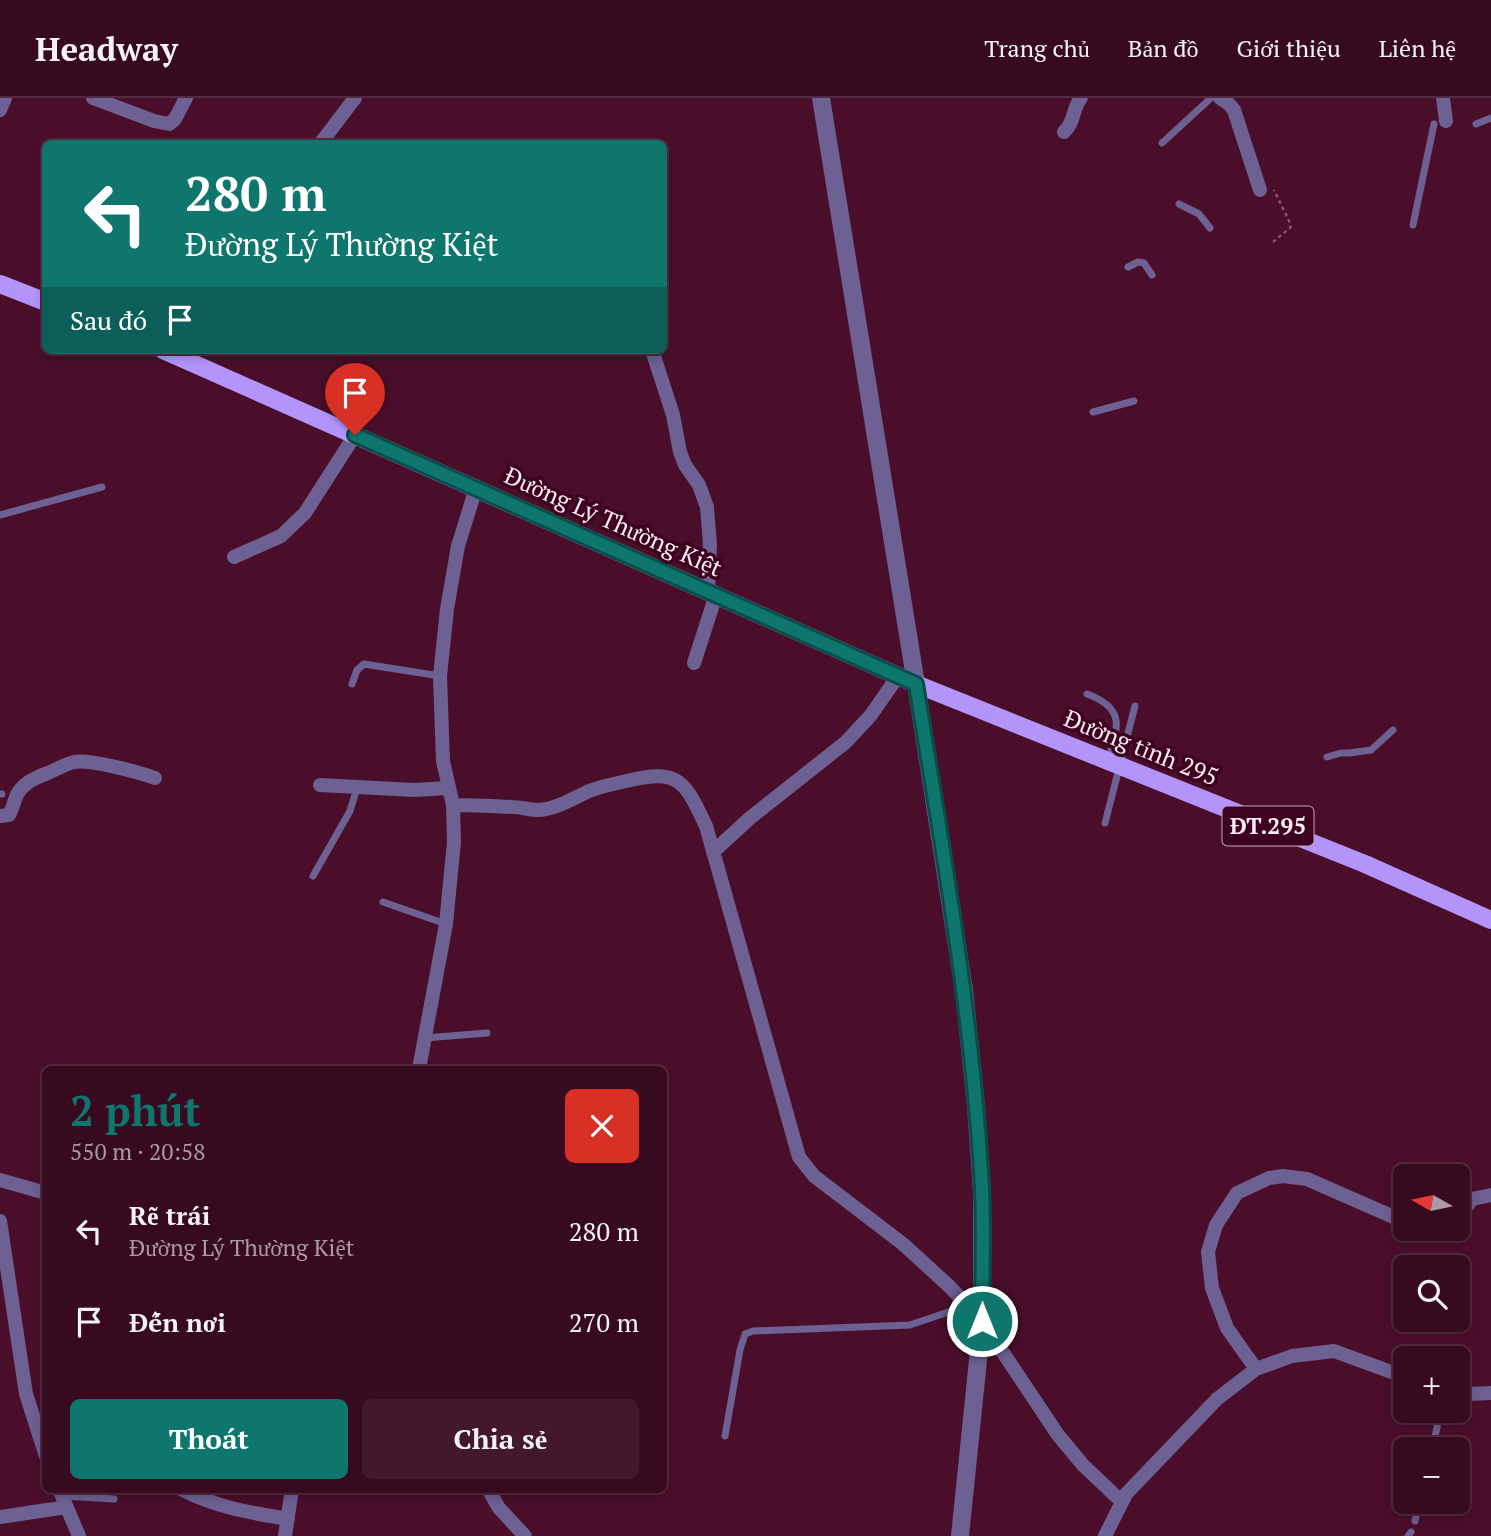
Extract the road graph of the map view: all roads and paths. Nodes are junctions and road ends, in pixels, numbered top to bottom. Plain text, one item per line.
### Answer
1 (5, 98) edge
2 (93, 98) edge
3 (186, 98) edge
4 (355, 98) edge
5 (821, 98) edge
6 (1081, 98) edge
7 (1211, 98) edge
8 (1220, 98) edge
9 (1443, 98) edge
10 (0, 110) edge
11 (1491, 118) edge
12 (1440, 122) joint
13 (1476, 124) dead end
14 (1064, 132) dead end
15 (323, 140) edge
16 (1162, 143) dead end
17 (1265, 186) joint
18 (1179, 204) dead end
19 (1413, 225) dead end
20 (1210, 228) dead end
21 (1273, 242) dead end
22 (1128, 267) dead end
23 (1152, 275) dead end
24 (0, 284) edge
25 (42, 300) edge
26 (653, 354) edge
27 (190, 355) edge
28 (1134, 401) dead end
29 (1093, 412) dead end
30 (355, 435) junction
31 (102, 487) dead end
32 (475, 488) junction
33 (0, 515) edge
34 (234, 557) dead end
35 (710, 593) junction
36 (694, 663) dead end
37 (440, 676) junction
38 (898, 676) junction
39 (352, 684) dead end
40 (916, 684) junction
41 (1087, 694) dead end
42 (1135, 706) dead end
43 (1393, 730) dead end
44 (1044, 736) joint
45 (1327, 757) dead end
46 (1114, 763) junction
47 (155, 778) dead end
48 (320, 785) dead end
49 (358, 787) junction
50 (449, 788) junction
51 (453, 805) junction
52 (0, 817) edge
53 (1105, 823) dead end
54 (712, 852) junction
55 (313, 876) dead end
56 (383, 902) dead end
57 (1491, 920) edge
58 (446, 924) junction
59 (486, 1033) dead end
60 (425, 1038) junction
61 (420, 1066) edge
62 (0, 1180) edge
63 (42, 1192) edge
64 (1491, 1195) edge
65 (1470, 1202) edge
66 (1393, 1217) edge
67 (0, 1221) edge
68 (966, 1306) junction
69 (982, 1321) junction
70 (1256, 1369) junction
71 (1393, 1373) edge
72 (1491, 1393) edge
73 (1470, 1394) edge
74 (725, 1436) dead end
75 (42, 1444) edge
76 (188, 1493) edge
77 (291, 1493) edge
78 (490, 1493) edge
79 (62, 1497) edge
80 (114, 1499) dead end
81 (1122, 1502) junction
82 (1416, 1514) edge
83 (0, 1517) edge
84 (288, 1519) junction
85 (1415, 1521) dead end
86 (79, 1536) edge
87 (285, 1536) edge
88 (525, 1536) edge
89 (960, 1536) edge
90 (1105, 1536) edge

1 - 10 street
2 - 3 street
4 - 15 street
5 - 40 street
6 - 14 street
7 - 16 lane
8 - 17 street
9 - 12 street
11 - 13 lane
12 - 19 lane
17 - 21 path
18 - 20 lane
22 - 23 lane
24 - 25 main road
26 - 35 street
27 - 30 main road, Đường Lý Thường Kiệt / ĐT.295
28 - 29 lane
30 - 32 main road, Đường Lý Thường Kiệt / ĐT.295
30 - 34 street
31 - 33 lane
32 - 35 main road, Đường Lý Thường Kiệt / ĐT.295
32 - 37 street
35 - 36 street
35 - 38 main road, Đường Lý Thường Kiệt / ĐT.295
37 - 39 lane
37 - 50 street
38 - 40 main road, Đường Lý Thường Kiệt / ĐT.295
38 - 54 street
40 - 44 main road, Đường Lý Thường Kiệt / ĐT.295
40 - 69 street
41 - 46 lane
42 - 46 lane
43 - 45 lane
44 - 46 main road, Đường tỉnh 295 / ĐT.295
46 - 53 lane
46 - 57 main road, Đường tỉnh 295 / ĐT.295
47 - 52 street
48 - 49 street
49 - 50 street
49 - 55 lane
50 - 51 street
51 - 54 street
51 - 58 street
54 - 68 street
56 - 58 lane
58 - 60 street
59 - 60 lane
60 - 61 street
62 - 63 street
64 - 65 street
66 - 70 street
67 - 75 street
68 - 69 street
68 - 74 lane
69 - 81 street
69 - 89 street
70 - 71 street
70 - 81 street
72 - 73 street
76 - 84 street
77 - 84 street
78 - 88 street
79 - 80 lane
79 - 83 street
79 - 86 street
81 - 90 street
82 - 85 lane
84 - 87 street

